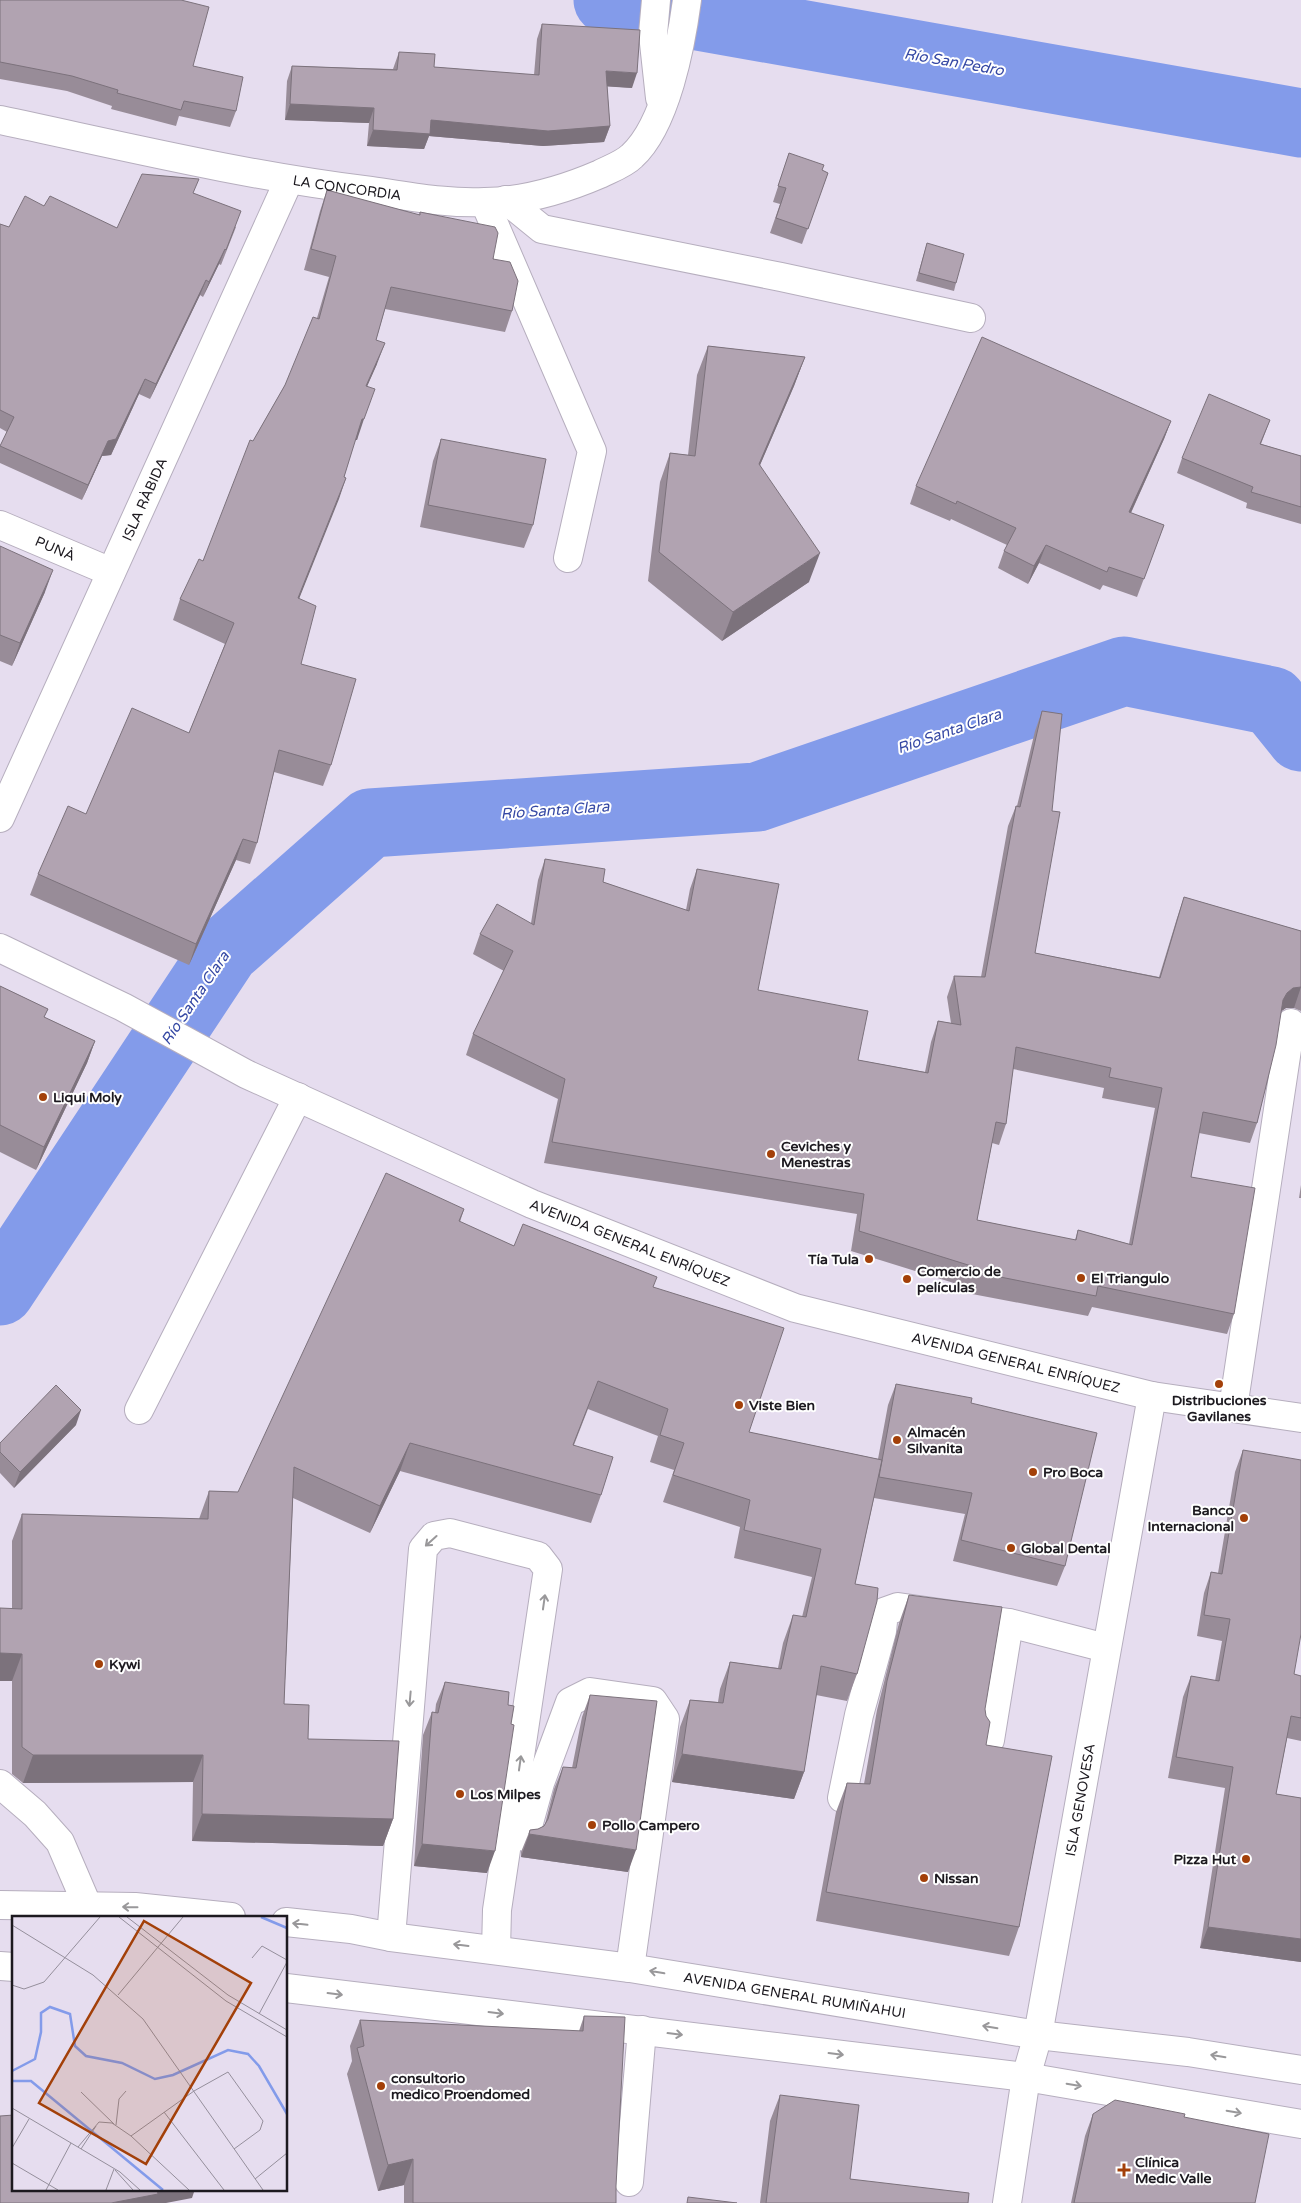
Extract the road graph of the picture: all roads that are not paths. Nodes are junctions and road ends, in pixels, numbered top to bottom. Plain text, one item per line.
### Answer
1 (656, 0) edge
2 (687, 0) edge
3 (661, 107) junction
4 (0, 120) edge
5 (289, 180) junction
6 (496, 201) junction
7 (971, 318) dead end
8 (0, 525) edge
9 (568, 558) dead end
10 (111, 572) junction
11 (0, 818) edge
12 (0, 948) edge
13 (1291, 1022) dead end
14 (298, 1097) junction
15 (1152, 1396) junction
16 (1233, 1408) junction
17 (139, 1410) dead end
18 (1301, 1418) edge
19 (1008, 1623) junction
20 (1106, 1648) junction
21 (990, 1740) edge
22 (0, 1784) edge
23 (842, 1798) edge
24 (0, 1905) edge
25 (88, 1907) junction
26 (221, 1916) edge
27 (288, 1922) edge
28 (391, 1937) junction
29 (502, 1950) junction
30 (630, 1968) junction
31 (288, 1988) edge
32 (642, 2030) junction
33 (1038, 2035) junction
34 (1301, 2070) edge
35 (1026, 2077) junction
36 (1301, 2124) edge
37 (629, 2182) dead end
38 (1006, 2203) edge

1 - 3 main road, LA CONCORDIA
2 - 3 main road, LA CONCORDIA
3 - 6 main road, LA CONCORDIA
4 - 5 main road, LA CONCORDIA
5 - 6 main road, LA CONCORDIA
5 - 10 main road, ISLA RÀBIDA
6 - 7 main road
6 - 9 main road
8 - 10 main road, PUNÀ
10 - 11 main road, ISLA RÀBIDA
12 - 14 main road, AVENIDA GENERAL ENRÍQUEZ
13 - 16 main road
14 - 15 main road, AVENIDA GENERAL ENRÍQUEZ
14 - 17 main road
15 - 16 main road, AVENIDA GENERAL ENRÍQUEZ
15 - 20 main road, ISLA GENOVESA
16 - 18 main road, AVENIDA GENERAL ENRÍQUEZ
19 - 20 main road
19 - 21 main road
19 - 23 main road
20 - 33 main road, ISLA GENOVESA
22 - 25 main road
24 - 25 main road
26 -> 25 main road
28 -> 27 main road, AVENIDA GENERAL RUMIÑAHUI
29 -> 28 main road, AVENIDA GENERAL RUMIÑAHUI
29 -> 28 main road
29 - 30 main road, AVENIDA GENERAL RUMIÑAHUI
29 - 30 main road
33 -> 30 main road, AVENIDA GENERAL RUMIÑAHUI
31 -> 32 main road
32 -> 35 main road
32 - 37 main road
34 -> 33 main road, AVENIDA GENERAL RUMIÑAHUI
33 - 35 main road, ISLA GENOVESA
35 -> 36 main road
35 - 38 main road, ISLA GENOVESA

